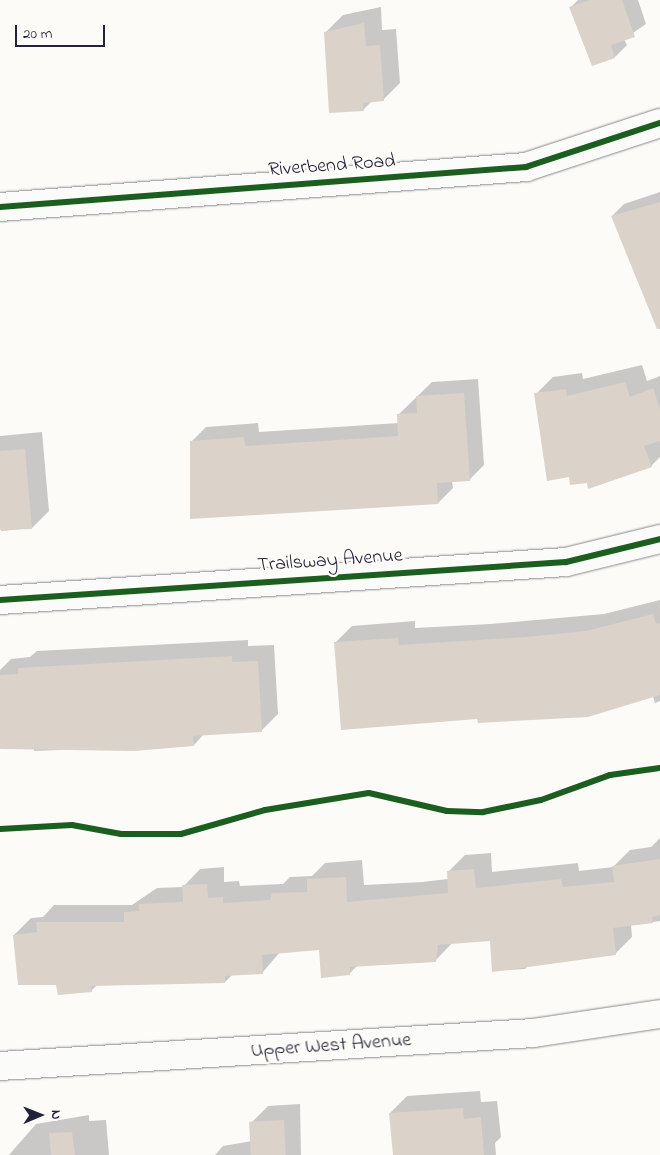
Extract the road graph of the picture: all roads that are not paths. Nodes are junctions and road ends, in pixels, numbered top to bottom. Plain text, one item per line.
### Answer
1 (660, 123) edge
2 (0, 207) edge
3 (660, 539) edge
4 (0, 600) edge
5 (660, 1014) edge
6 (0, 1066) edge

1 - 2 street, Riverbend Road
3 - 4 street, Trailsway Avenue
5 - 6 street, Upper West Avenue

